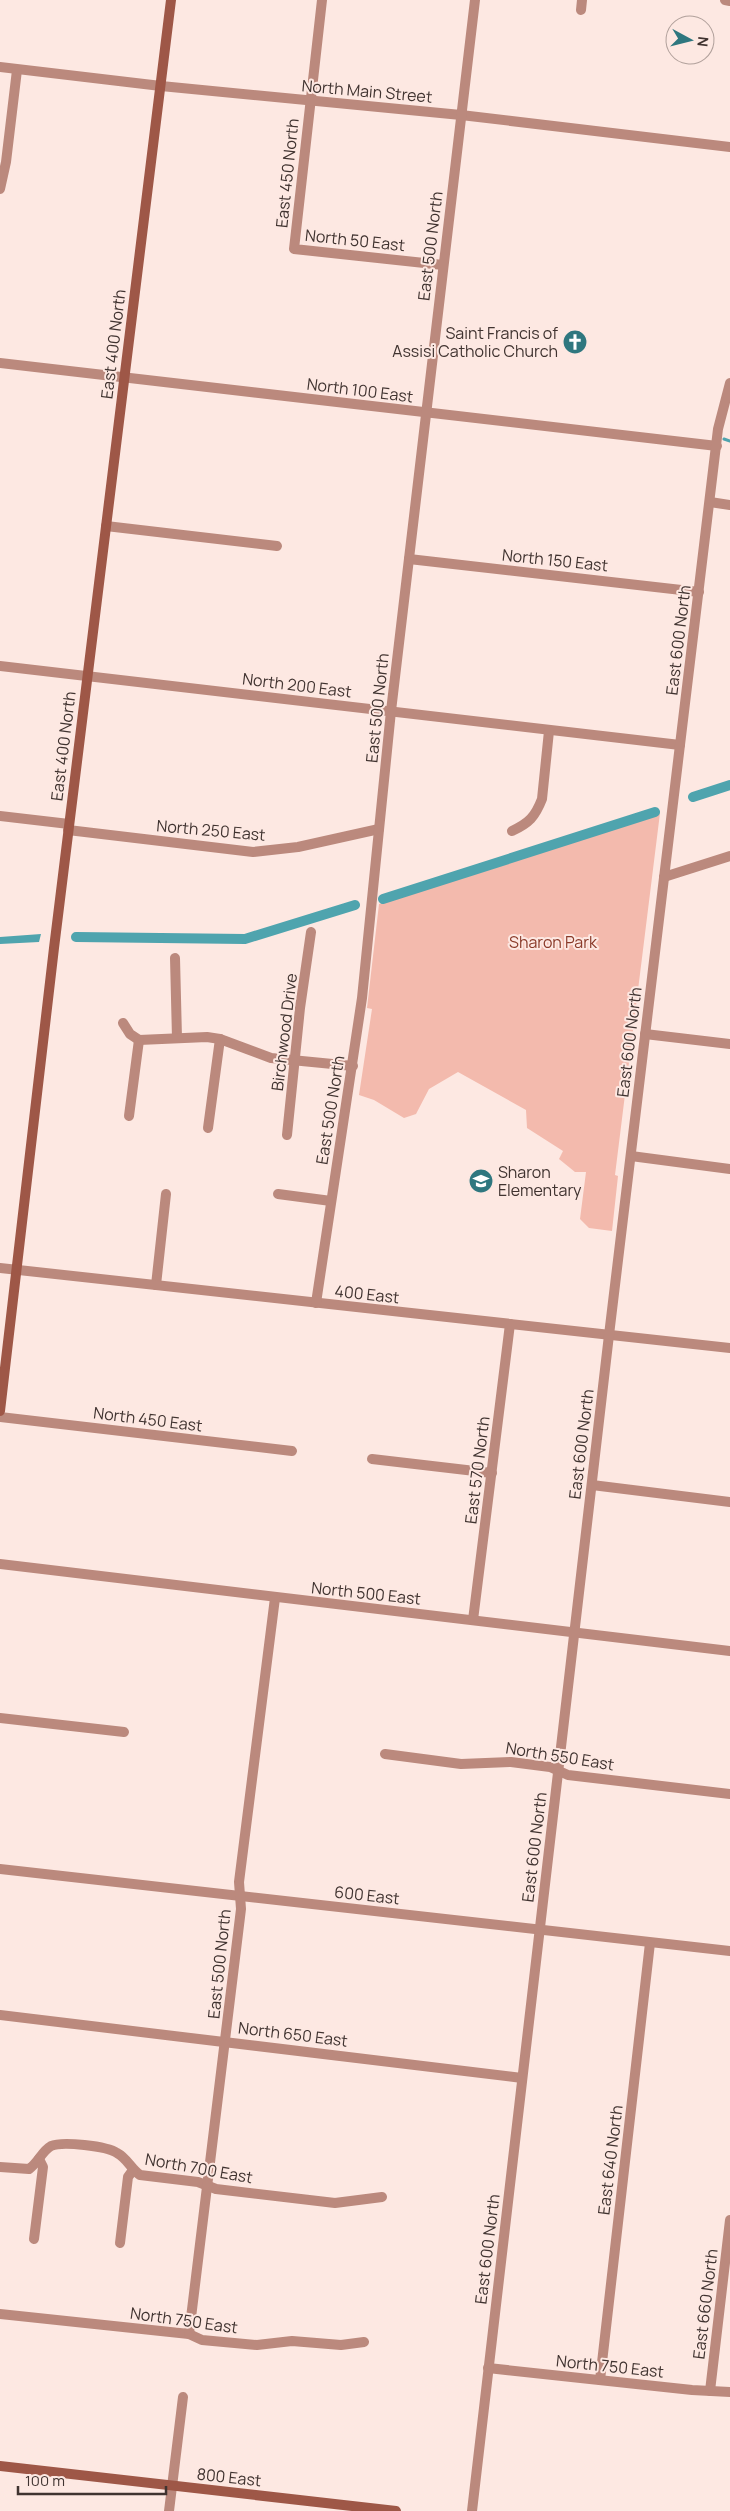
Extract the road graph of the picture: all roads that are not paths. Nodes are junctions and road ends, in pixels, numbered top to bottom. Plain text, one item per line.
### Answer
1 (170, 0) edge
2 (322, 0) edge
3 (475, 0) edge
4 (725, 0) edge
5 (730, 1) edge
6 (0, 68) edge
7 (17, 70) junction
8 (161, 86) junction
9 (310, 101) junction
10 (460, 115) junction
11 (730, 147) edge
12 (0, 189) edge
13 (294, 249) joint
14 (443, 265) junction
15 (0, 363) edge
16 (124, 378) junction
17 (730, 383) edge
18 (425, 412) junction
19 (717, 446) junction
20 (710, 502) junction
21 (730, 505) edge
22 (106, 526) junction
23 (277, 546) dead end
24 (409, 559) junction
25 (699, 592) junction
26 (0, 666) edge
27 (87, 676) junction
28 (391, 711) junction
29 (549, 731) junction
30 (680, 745) junction
31 (0, 816) edge
32 (69, 827) junction
33 (379, 829) junction
34 (512, 831) dead end
35 (730, 856) edge
36 (664, 877) junction
37 (311, 932) dead end
38 (175, 958) dead end
39 (123, 1023) dead end
40 (645, 1034) junction
41 (177, 1038) junction
42 (220, 1039) junction
43 (139, 1040) junction
44 (730, 1044) edge
45 (295, 1061) junction
46 (352, 1066) junction
47 (129, 1116) dead end
48 (208, 1128) dead end
49 (286, 1135) dead end
50 (630, 1156) junction
51 (730, 1169) edge
52 (166, 1194) dead end
53 (278, 1194) dead end
54 (331, 1200) junction
55 (0, 1268) edge
56 (15, 1270) junction
57 (156, 1285) junction
58 (316, 1303) junction
59 (510, 1324) junction
60 (609, 1335) junction
61 (730, 1348) edge
62 (0, 1411) edge
63 (0, 1417) edge
64 (292, 1451) dead end
65 (372, 1459) dead end
66 (492, 1473) junction
67 (592, 1485) junction
68 (730, 1502) edge
69 (0, 1564) edge
70 (275, 1598) junction
71 (474, 1620) junction
72 (574, 1632) junction
73 (730, 1651) edge
74 (0, 1718) edge
75 (124, 1732) dead end
76 (385, 1754) dead end
77 (558, 1770) junction
78 (730, 1794) edge
79 (0, 1869) edge
80 (240, 1896) junction
81 (539, 1930) junction
82 (650, 1943) junction
83 (730, 1951) edge
84 (0, 2015) edge
85 (225, 2041) junction
86 (522, 2078) junction
87 (39, 2159) junction
88 (0, 2167) edge
89 (133, 2170) junction
90 (208, 2186) junction
91 (382, 2198) dead end
92 (730, 2220) edge
93 (34, 2239) dead end
94 (120, 2243) dead end
95 (0, 2314) edge
96 (189, 2334) junction
97 (364, 2342) dead end
98 (488, 2368) junction
99 (600, 2380) junction
100 (710, 2391) junction
101 (730, 2392) edge
102 (183, 2397) dead end
103 (0, 2466) edge
104 (172, 2486) junction
105 (169, 2511) edge
106 (396, 2511) edge
107 (472, 2511) edge

1 - 8 main road, East 400 North
2 - 9 street, East 450 North
3 - 10 street, East 500 North
4 - 5 street
6 - 7 street, North Main Street
7 - 8 street, North Main Street
7 - 12 street
8 - 9 street, North Main Street
8 - 16 main road, East 400 North
9 - 10 street, North Main Street
9 - 13 street, East 450 North
10 - 11 street, North Main Street
10 - 14 street, East 500 North
13 - 14 street, North 50 East
14 - 18 street, East 500 North
15 - 16 street, North 100 East
16 - 18 street, North 100 East
16 - 22 main road, East 400 North
17 - 19 street, East 600 North
18 - 19 street, North 100 East
18 - 24 street, East 500 North
19 - 20 street, East 600 North
20 - 21 street
20 - 25 street, East 600 North
22 - 23 street
22 - 27 main road, East 400 North
24 - 25 street, North 150 East
24 - 28 street, East 500 North
25 - 30 street, East 600 North
26 - 27 street, North 200 East
27 - 28 street, North 200 East
27 - 32 main road, East 400 North
28 - 29 street, North 200 East
28 - 33 street, East 500 North
29 - 30 street, North 200 East
29 - 34 street
30 - 36 street, East 600 North
31 - 32 street, North 250 East
32 - 33 street, North 250 East
32 - 56 main road, East 400 North
33 - 46 street, East 500 North
35 - 36 street
36 - 40 street, East 600 North
37 - 45 street, Birchwood Drive
38 - 41 street
39 - 43 street
40 - 44 street
40 - 50 street, East 600 North
41 - 42 street
41 - 43 street
42 - 45 street
42 - 48 street
43 - 47 street
45 - 46 street
45 - 49 street, Birchwood Drive
46 - 54 street, East 500 North
50 - 51 street
50 - 60 street, East 600 North
52 - 57 street
53 - 54 street
54 - 58 street, East 500 North
55 - 56 street, 400 East
56 - 57 street, 400 East
56 - 62 main road, East 400 North
57 - 58 street, 400 East
58 - 59 street, 400 East
59 - 60 street, 400 East
59 - 66 street, East 570 North
60 - 61 street, 400 East
60 - 67 street, East 600 North
63 - 64 street, North 450 East
65 - 66 street
66 - 71 street, East 570 North
67 - 68 street
67 - 72 street, East 600 North
69 - 70 street, North 500 East
70 - 71 street, North 500 East
70 - 80 street, East 500 North
71 - 72 street, North 500 East
72 - 73 street, North 500 East
72 - 77 street, East 600 North
74 - 75 street
76 - 77 street, North 550 East
77 - 78 street, North 550 East
77 - 81 street, East 600 North
79 - 80 street, 600 East
80 - 81 street, 600 East
80 - 85 street, East 500 North
81 - 82 street, 600 East
81 - 86 street, East 600 North
82 - 83 street, 600 East
82 - 99 street, East 640 North
84 - 85 street, North 650 East
85 - 86 street, North 650 East
85 - 90 street, East 500 North
86 - 98 street, East 600 North
87 - 88 street, North 700 East
87 - 89 street, North 700 East
87 - 93 street
89 - 90 street, North 700 East
89 - 94 street
90 - 91 street, North 700 East
90 - 96 street, East 500 North
92 - 100 street, East 660 North
95 - 96 street, North 750 East
96 - 97 street, North 750 East
98 - 99 street, North 750 East
98 - 107 street, East 600 North
99 - 100 street, North 750 East
100 - 101 street, North 750 East
102 - 104 street
103 - 104 main road, 800 East
104 - 105 street
104 - 106 main road, 800 East

